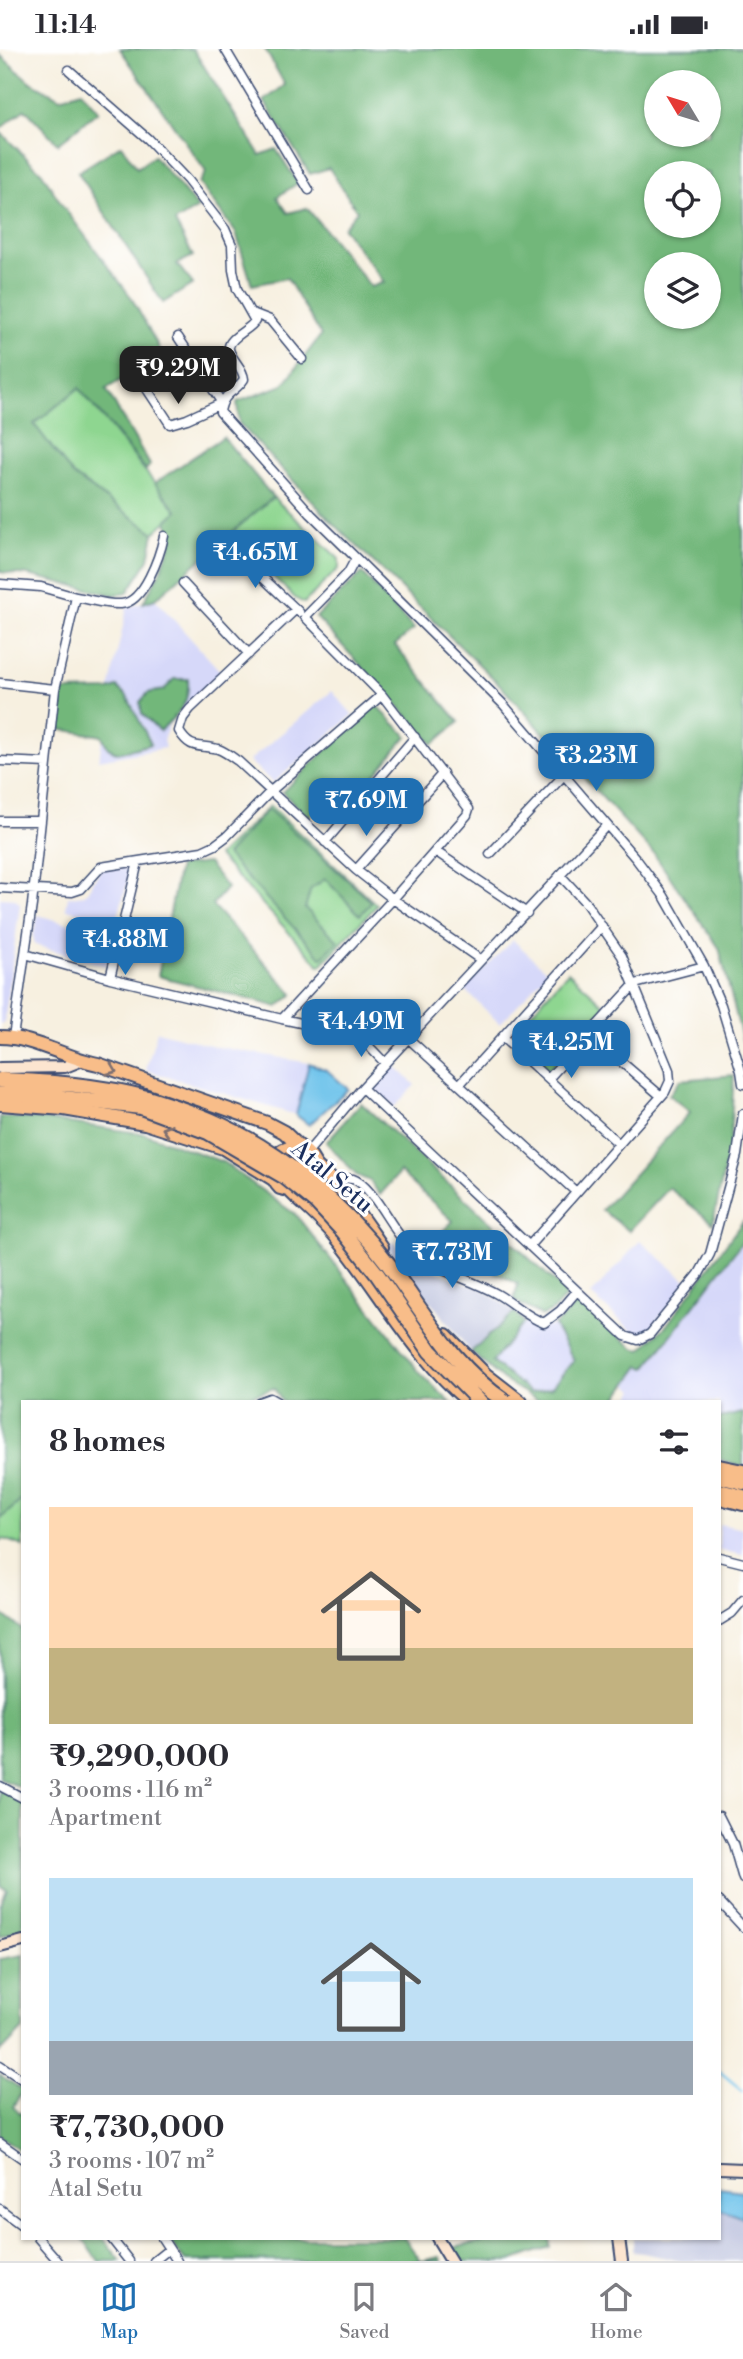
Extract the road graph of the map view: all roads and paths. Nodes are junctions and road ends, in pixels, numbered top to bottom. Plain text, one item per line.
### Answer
1 (225, 49) edge
2 (69, 70) dead end
3 (309, 190) dead end
4 (252, 313) junction
5 (178, 337) dead end
6 (302, 359) dead end
7 (143, 383) dead end
8 (222, 403) junction
9 (164, 536) dead end
10 (225, 542) dead end
11 (356, 558) junction
12 (183, 583) dead end
13 (0, 584) edge
14 (76, 597) junction
15 (296, 609) junction
16 (305, 617) junction
17 (249, 654) junction
18 (0, 683) edge
19 (55, 689) junction
20 (382, 695) junction
21 (415, 737) junction
22 (0, 761) edge
23 (47, 763) junction
24 (443, 773) junction
25 (563, 776) junction
26 (272, 790) junction
27 (0, 821) edge
28 (41, 821) junction
29 (606, 826) junction
30 (325, 842) junction
31 (435, 851) junction
32 (490, 854) dead end
33 (138, 862) junction
34 (356, 870) junction
35 (560, 875) junction
36 (0, 888) edge
37 (34, 888) junction
38 (393, 899) junction
39 (527, 913) junction
40 (602, 926) junction
41 (25, 954) junction
42 (481, 960) junction
43 (704, 966) junction
44 (110, 978) junction
45 (635, 984) junction
46 (282, 1019) junction
47 (589, 1034) junction
48 (6, 1037) edge
49 (502, 1037) junction
50 (409, 1039) junction
51 (80, 1061) junction
52 (385, 1063) junction
53 (0, 1068) edge
54 (548, 1079) junction
55 (0, 1080) edge
56 (743, 1084) edge
57 (459, 1085) junction
58 (362, 1088) junction
59 (0, 1094) edge
60 (661, 1096) junction
61 (144, 1103) junction
62 (0, 1104) edge
63 (743, 1114) edge
64 (620, 1144) junction
65 (305, 1152) junction
66 (315, 1165) junction
67 (273, 1179) junction
68 (331, 1179) junction
69 (291, 1192) junction
70 (576, 1192) junction
71 (529, 1246) junction
72 (577, 1291) junction
73 (467, 1400) edge
74 (478, 1400) edge
75 (503, 1400) edge
76 (518, 1400) edge
77 (721, 1466) edge
78 (743, 1471) edge
79 (721, 1476) edge
80 (743, 1482) edge
81 (721, 1492) edge
82 (743, 1497) edge
83 (721, 1498) edge
84 (743, 1504) edge
85 (721, 1558) edge
86 (743, 1563) edge
87 (743, 1600) edge
88 (721, 1620) edge
89 (0, 1786) edge
90 (21, 1797) edge
91 (721, 1820) edge
92 (743, 1879) edge
93 (721, 1903) edge
94 (743, 1927) edge
95 (21, 1942) edge
96 (0, 1947) edge
97 (0, 2065) edge
98 (21, 2079) edge
99 (0, 2143) edge
100 (21, 2158) edge
101 (721, 2168) edge
102 (743, 2169) edge
103 (0, 2209) edge
104 (21, 2225) edge
105 (40, 2240) edge
106 (113, 2240) edge
107 (163, 2240) edge
108 (438, 2240) edge
109 (619, 2240) edge
110 (169, 2249) junction
111 (58, 2261) edge
112 (129, 2261) edge
113 (154, 2261) edge
114 (177, 2261) edge
115 (451, 2261) edge
116 (622, 2261) edge

1 - 3 street
2 - 4 street
4 - 6 street
4 - 8 street
5 - 8 street
7 - 8 street
8 - 11 street
9 - 14 street
10 - 15 street
11 - 16 street
11 - 25 street
12 - 17 street
13 - 14 street
14 - 19 street
15 - 16 street
15 - 17 street
16 - 20 street
17 - 26 street
18 - 19 street
19 - 23 street
20 - 21 street
20 - 26 street
21 - 24 street
21 - 30 street
22 - 23 street
23 - 28 street
24 - 31 street
24 - 34 street
25 - 29 street
25 - 32 street
26 - 30 street
26 - 33 street
27 - 28 street
28 - 37 street
29 - 35 street
29 - 43 street
30 - 34 street
31 - 38 street
31 - 39 street
33 - 37 street
33 - 44 street
34 - 38 street
35 - 39 street
35 - 40 street
36 - 37 street
37 - 41 street
38 - 42 street
38 - 46 street
39 - 42 street
40 - 45 street
40 - 49 street
41 - 44 street
41 - 48 street
42 - 50 street
43 - 45 street
43 - 56 street
44 - 46 street
45 - 47 street
45 - 60 street
46 - 52 street
47 - 54 street
47 - 60 street
48 - 51 main road
49 - 54 street
49 - 57 street
50 - 52 street
50 - 57 street
51 - 53 street
51 -> 65 main road
52 - 58 street
54 - 64 street
55 - 61 highway
57 - 70 street
58 - 65 street
58 - 71 street
59 - 61 highway
60 - 64 street
61 - 74 highway, Atal Setu, bridge
61 - 75 highway, Atal Setu, bridge
67 -> 62 main road
63 - 72 street
64 - 70 street
65 - 66 main road
65 - 67 main road
66 - 68 main road
66 - 69 main road
67 - 69 main road
68 - 72 street
68 - 76 main road
69 - 73 main road
70 - 71 street
71 - 72 street
77 - 78 main road
79 - 80 highway
81 - 82 highway
83 - 84 main road
85 - 86 street
87 - 88 street
89 - 90 street
91 - 92 street
93 - 94 street
95 - 96 street
97 - 98 street
99 - 100 street
101 - 102 street
103 - 104 street
105 - 111 street
106 - 112 street
107 - 110 street
108 - 115 street
109 - 116 street
110 - 113 street
110 - 114 street

